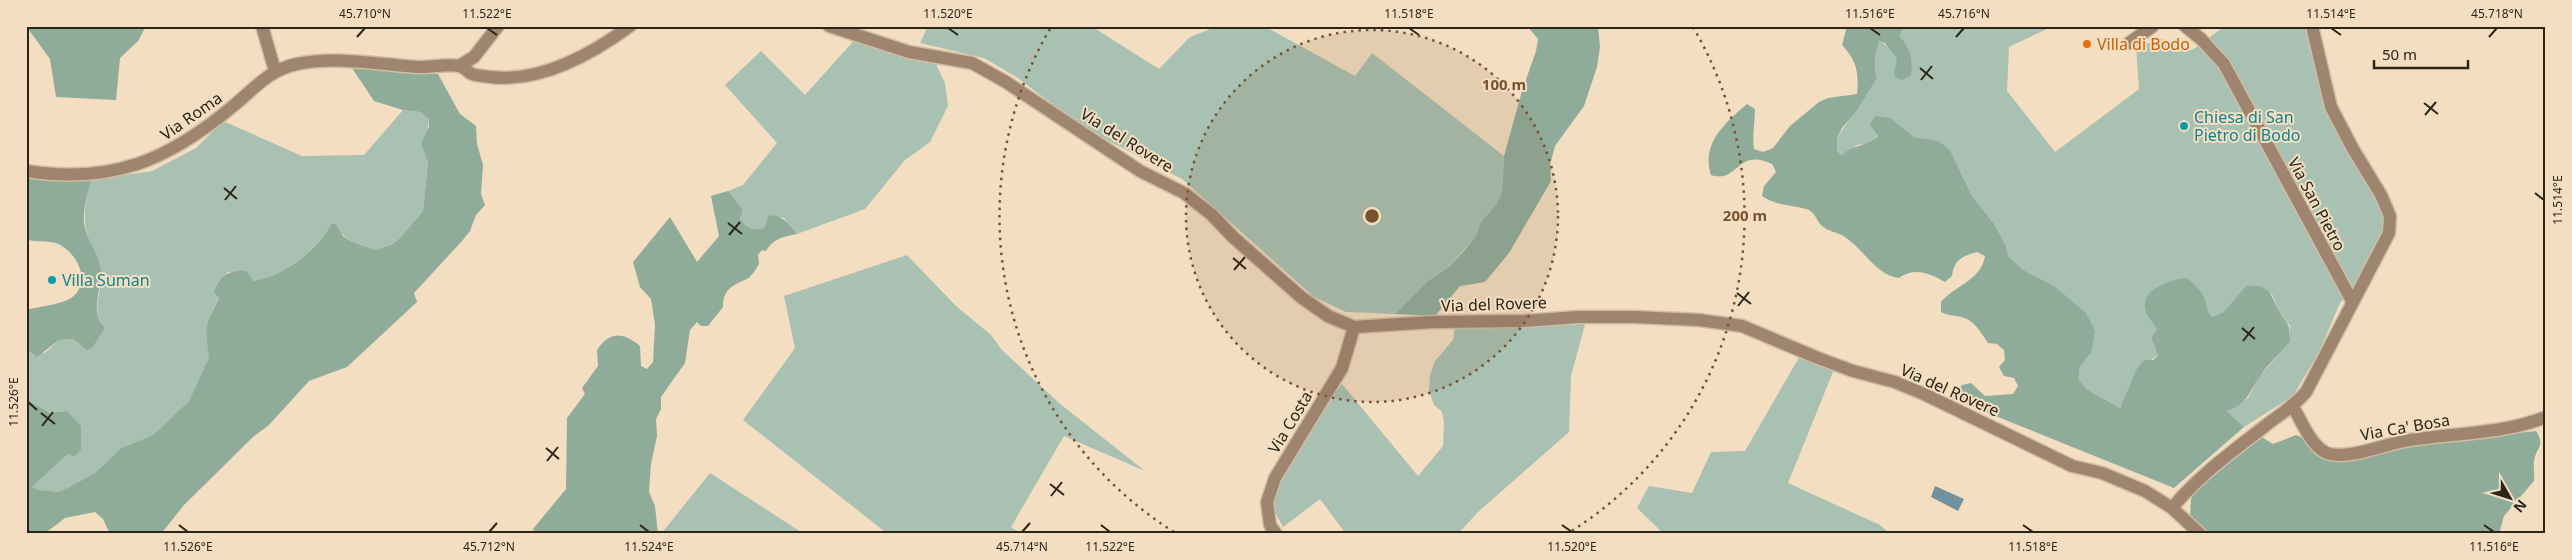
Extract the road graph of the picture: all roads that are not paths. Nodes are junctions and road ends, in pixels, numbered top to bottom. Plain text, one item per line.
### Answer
1 (262, 26) edge
2 (498, 26) edge
3 (630, 26) edge
4 (830, 26) edge
5 (2153, 26) edge
6 (2185, 26) edge
7 (2312, 26) edge
8 (2129, 43) dead end
9 (459, 66) junction
10 (275, 72) junction
11 (26, 172) edge
12 (2352, 301) junction
13 (1354, 327) junction
14 (2293, 407) junction
15 (2546, 417) edge
16 (2172, 508) junction
17 (1276, 534) edge
18 (2200, 534) edge

1 - 10 street
2 - 9 street
3 - 9 street
4 - 13 street, Via del Rovere
5 - 8 street
6 - 12 street, Via San Pietro
7 - 12 street
9 - 10 street, Via Roma
10 - 11 street, Via Roma
12 - 14 street
13 - 16 street, Via del Rovere
13 - 17 street, Via Costa
14 - 15 street, Via Ca' Bosa
14 - 16 street
16 - 18 street, Via del Rovere

